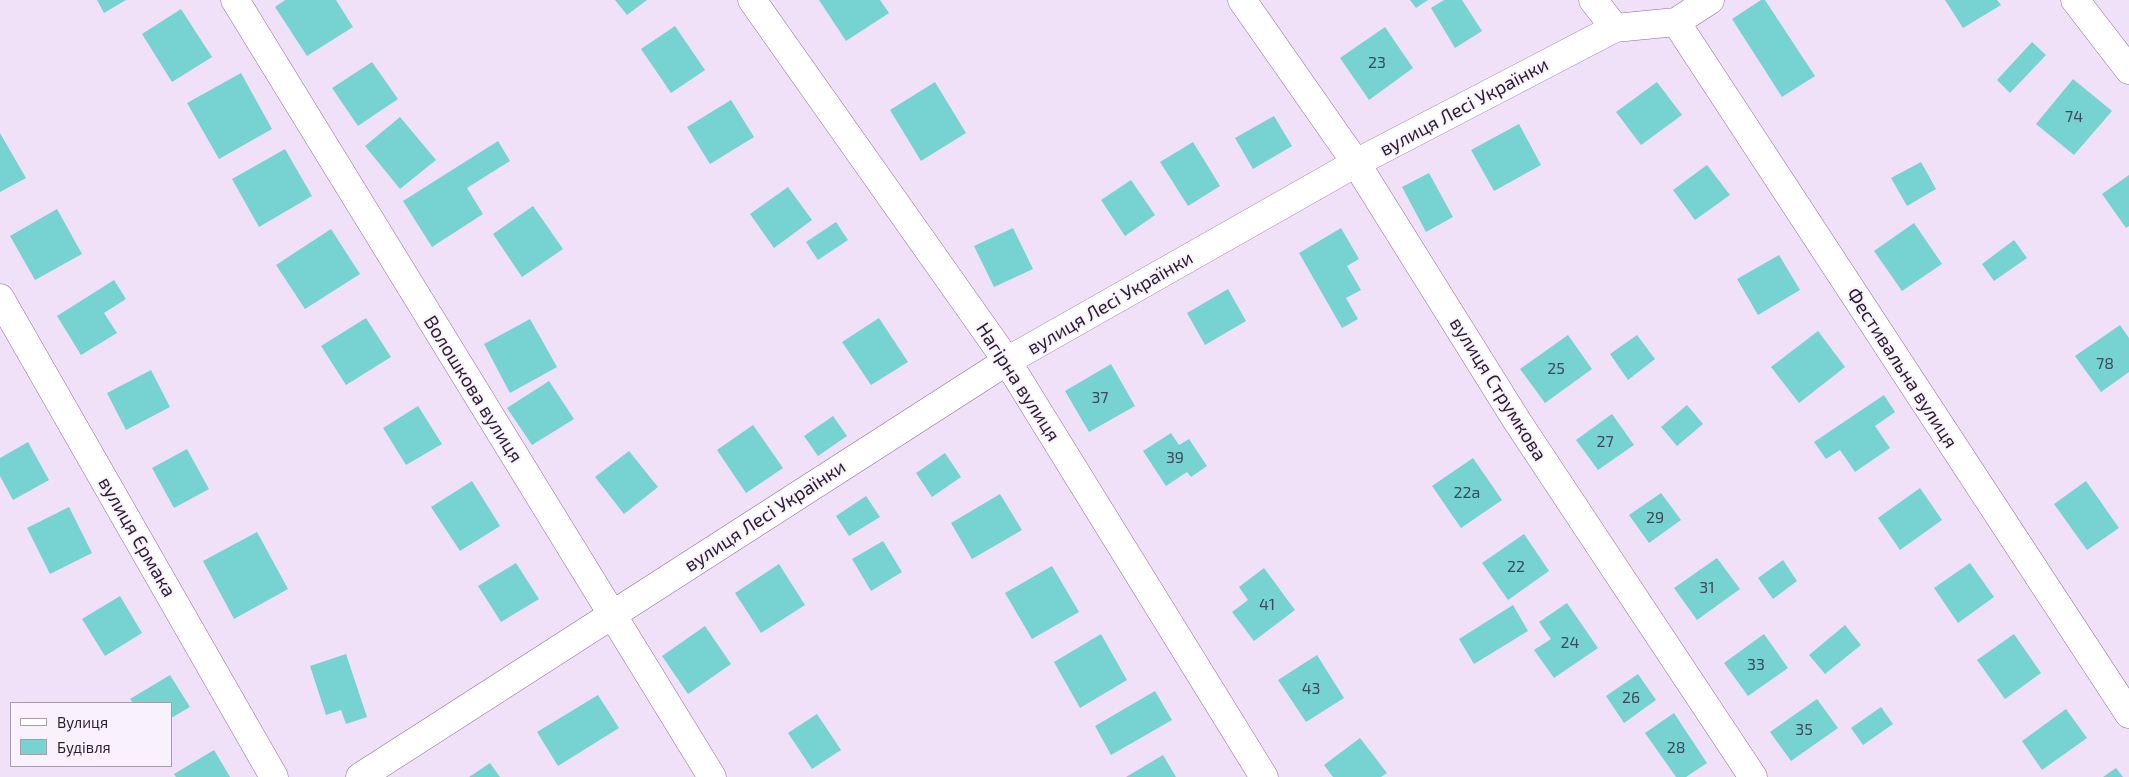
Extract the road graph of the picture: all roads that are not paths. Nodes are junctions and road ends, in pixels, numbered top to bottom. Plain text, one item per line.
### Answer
1 (235, 0) edge
2 (752, 0) edge
3 (1242, 0) edge
4 (1593, 0) edge
5 (1710, 0) edge
6 (2075, 0) edge
7 (1676, 22) junction
8 (1616, 28) junction
9 (2129, 70) edge
10 (1356, 163) junction
11 (0, 298) edge
12 (1007, 361) junction
13 (612, 615) junction
14 (2129, 714) edge
15 (274, 777) edge
16 (360, 777) edge
17 (712, 777) edge
18 (1264, 777) edge
19 (1754, 777) edge

1 - 13 street, Волошкова вулиця
2 - 12 street, Нагірна вулиця
3 - 10 street, вулиця Струмкова
4 - 8 street
5 - 7 street, вулиця Лесі Українки
6 - 9 street
7 - 8 street, вулиця Лесі Українки
7 - 14 street, Фестивальна вулиця
8 - 10 street, вулиця Лесі Українки
10 - 12 street, вулиця Лесі Українки
10 - 19 street, вулиця Струмкова
11 - 15 street, вулиця Єрмака
12 - 13 street, вулиця Лесі Українки
12 - 18 street, Нагірна вулиця
13 - 16 street, вулиця Лесі Українки
13 - 17 street, Волошкова вулиця

